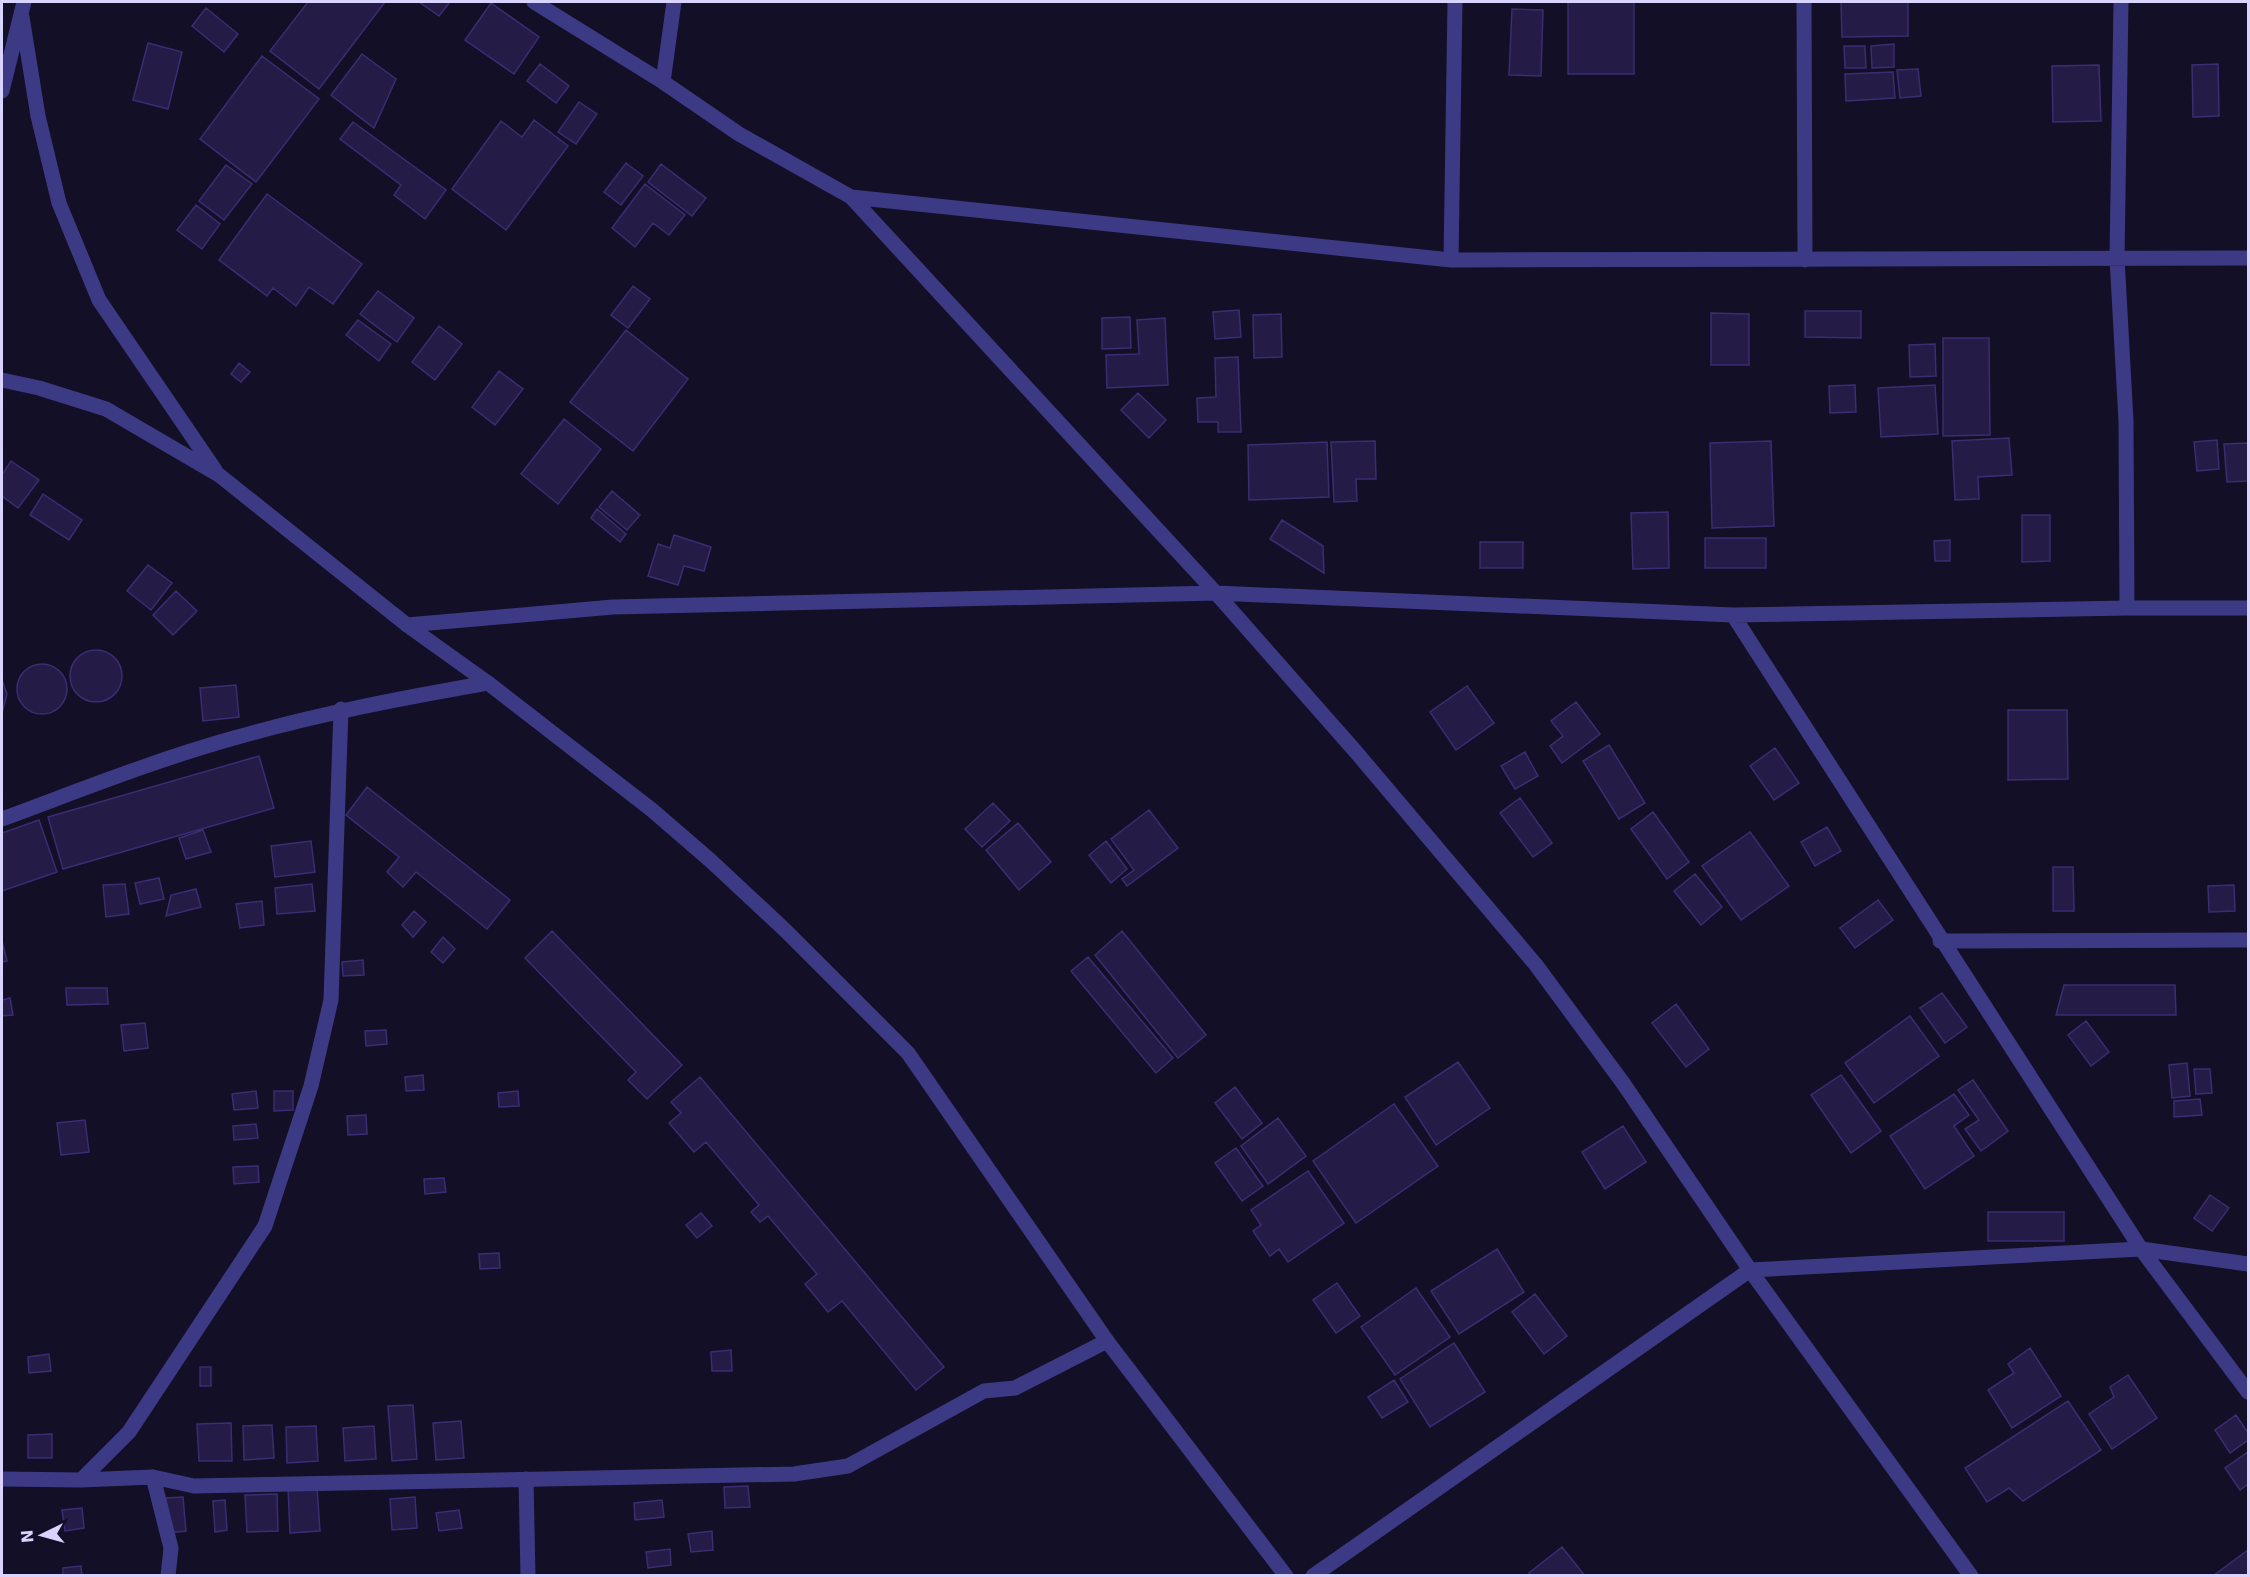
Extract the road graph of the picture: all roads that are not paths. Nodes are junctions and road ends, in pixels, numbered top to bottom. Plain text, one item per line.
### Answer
1 (24, 2) edge
2 (534, 2) edge
3 (674, 2) edge
4 (1455, 2) edge
5 (1804, 2) edge
6 (2121, 2) edge
7 (22, 18) junction
8 (663, 82) junction
9 (2, 91) edge
10 (851, 197) junction
11 (2118, 258) junction
12 (2248, 258) edge
13 (1451, 260) junction
14 (1804, 260) junction
15 (2, 380) edge
16 (219, 475) junction
17 (1216, 593) junction
18 (2127, 608) junction
19 (2248, 608) edge
20 (1733, 615) junction
21 (406, 624) junction
22 (488, 682) junction
23 (341, 709) junction
24 (2, 819) edge
25 (2248, 940) edge
26 (1940, 941) junction
27 (2141, 1249) junction
28 (2248, 1264) edge
29 (1750, 1270) junction
30 (1107, 1341) junction
31 (2248, 1392) edge
32 (153, 1477) junction
33 (2, 1479) edge
34 (526, 1479) junction
35 (81, 1480) junction
36 (168, 1575) edge
37 (528, 1575) edge
38 (1286, 1575) edge
39 (1313, 1575) edge
40 (1971, 1575) edge

1 - 7 street
2 - 8 street
3 - 8 street
4 - 13 street
5 - 14 street
6 - 11 street
7 - 9 street
7 - 16 street
8 - 10 street
10 - 13 street
10 - 17 street
11 - 12 street
11 - 14 street
11 - 18 street
13 - 14 street
15 - 16 street
16 - 21 street
17 - 20 street
17 - 21 street
17 - 29 street
18 - 19 street
18 - 20 street
20 - 26 street
21 - 22 street
22 - 23 street
22 - 30 street
23 - 24 street
23 - 35 street
25 - 26 street
26 - 27 street
27 - 28 street
27 - 29 street
27 - 31 street
29 - 39 street
29 - 40 street
30 - 34 street
30 - 38 street
32 - 34 street
32 - 35 street
32 - 36 street
33 - 35 street
34 - 37 street

